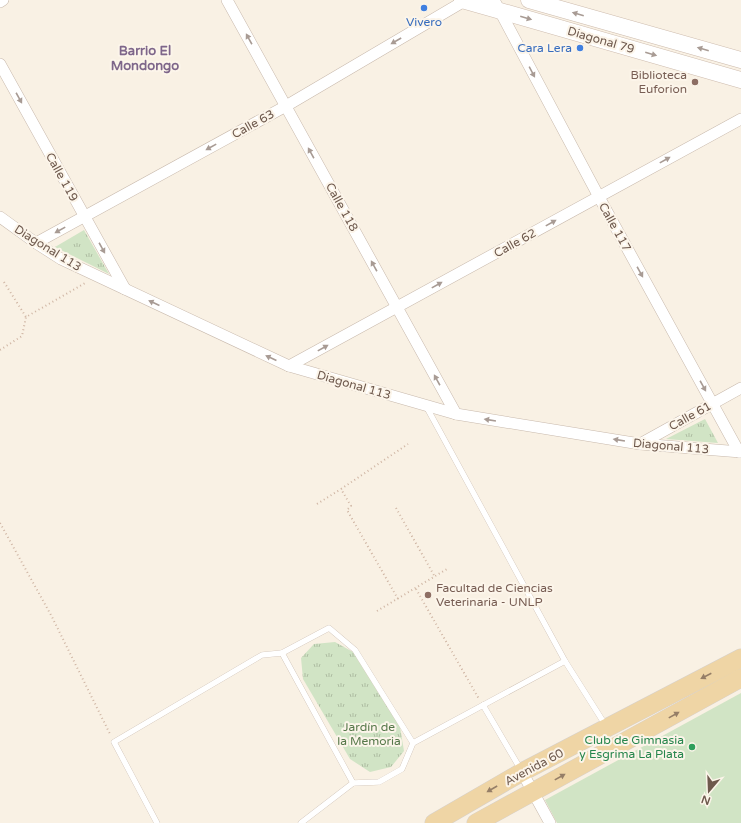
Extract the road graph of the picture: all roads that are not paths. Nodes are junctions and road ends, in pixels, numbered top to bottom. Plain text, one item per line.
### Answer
1 (3, 0) edge
2 (227, 0) edge
3 (464, 0) edge
4 (529, 0) edge
5 (0, 2) edge
6 (497, 5) edge
7 (741, 60) edge
8 (0, 64) edge
9 (741, 80) edge
10 (286, 106) junction
11 (741, 119) edge
12 (599, 197) junction
13 (84, 216) junction
14 (0, 217) edge
15 (36, 243) junction
16 (125, 289) junction
17 (397, 307) junction
18 (289, 366) junction
19 (741, 388) edge
20 (713, 403) junction
21 (425, 405) junction
22 (456, 414) junction
23 (640, 444) junction
24 (740, 452) edge
25 (282, 652) junction
26 (741, 658) edge
27 (565, 661) junction
28 (741, 678) edge
29 (483, 705) junction
30 (607, 728) junction
31 (413, 742) junction
32 (522, 772) junction
33 (353, 783) junction
34 (533, 792) junction
35 (157, 823) edge
36 (302, 823) edge
37 (434, 823) edge
38 (476, 823) edge
39 (550, 823) edge

1 - 5 street
10 -> 2 street, Calle 118
3 - 6 main road, Diagonal 79
3 -> 10 street, Calle 63
7 -> 4 main road, Diagonal 79
6 -> 9 main road, Diagonal 79
6 -> 12 street, Calle 117
8 -> 13 street, Calle 119
10 -> 13 street, Calle 63
17 -> 10 street, Calle 118
12 -> 11 street, Calle 62
17 -> 12 street, Calle 62
12 -> 20 street, Calle 117
13 -> 15 street, Calle 63
13 -> 16 street, Calle 119
14 - 15 street, Diagonal 113
15 - 16 street, Diagonal 113
18 -> 16 street, Diagonal 113
18 -> 17 street, Calle 62
22 -> 17 street, Calle 118
18 - 21 street, Diagonal 113
19 - 20 street, Calle 61
20 - 23 street, Calle 61
20 - 24 street, Calle 117
21 - 22 street, Diagonal 113
21 - 27 lane
23 -> 22 street, Diagonal 113
23 - 24 street, Diagonal 113
25 - 31 lane
25 - 33 lane
25 - 35 lane
26 -> 30 main road, Avenida 60
27 - 29 lane
27 - 30 lane
34 -> 28 main road, Avenida 60
29 - 31 lane
29 - 32 lane
30 - 32 main road, Avenida 60
31 - 33 lane
32 - 34 street
32 -> 37 main road, Avenida 60
33 - 36 lane
34 - 38 main road, Avenida 60
34 - 39 street

